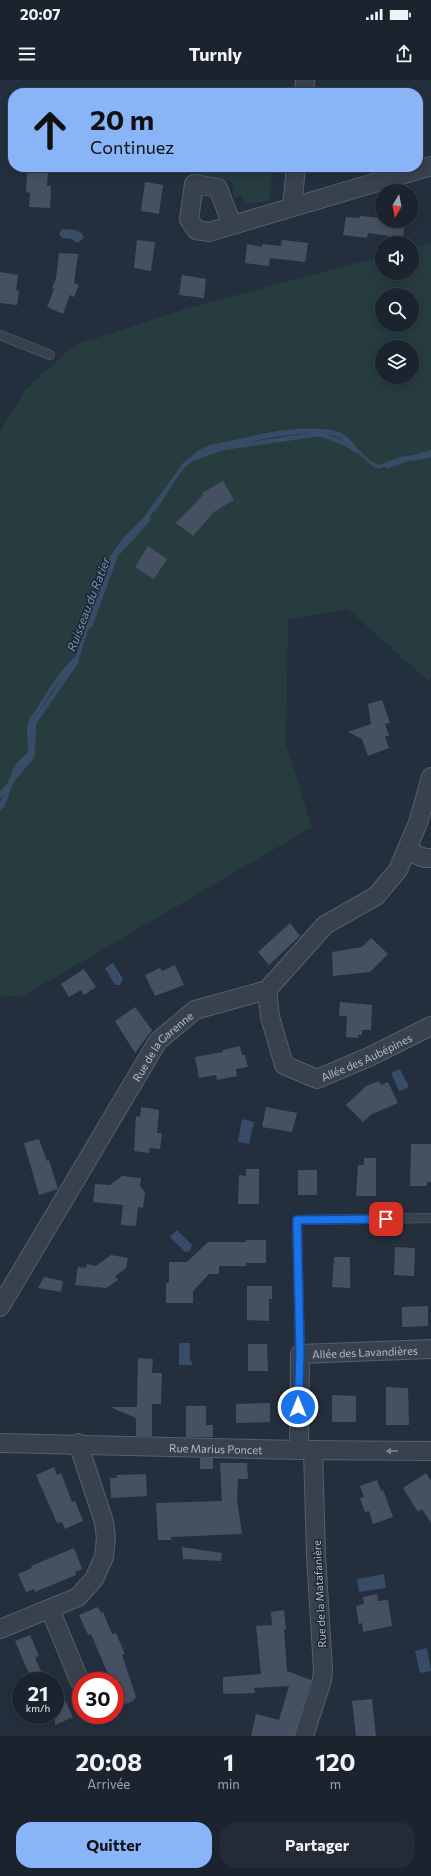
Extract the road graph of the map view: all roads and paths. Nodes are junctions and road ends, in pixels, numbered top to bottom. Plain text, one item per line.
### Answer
1 (296, 172) edge
2 (411, 172) edge
3 (292, 207) junction
4 (232, 225) dead end
5 (0, 335) edge
6 (50, 355) dead end
7 (431, 777) edge
8 (406, 851) junction
9 (431, 858) edge
10 (267, 990) junction
11 (431, 1026) edge
12 (431, 1218) edge
13 (0, 1307) edge
14 (431, 1349) edge
15 (300, 1354) junction
16 (0, 1443) edge
17 (78, 1443) junction
18 (306, 1450) junction
19 (431, 1451) edge
20 (50, 1609) junction
21 (0, 1629) edge
22 (76, 1672) edge
23 (304, 1736) edge

1 - 3 street
2 - 3 street
3 - 4 street
5 - 6 lane
7 - 8 street
8 - 9 street
8 - 10 street
10 - 11 street, Allée des Aubépines
10 - 13 street, Rue de la Garenne
12 - 15 lane
14 - 15 street, Allée des Lavandières
15 - 18 street, Allée des Lavandières
16 - 17 street, Rue Marius Poncet
17 - 18 street, Rue Marius Poncet
17 - 20 street
19 -> 18 street, Rue Marius Poncet
18 - 23 street, Rue de la Matafanière
20 - 21 street
20 - 22 street

